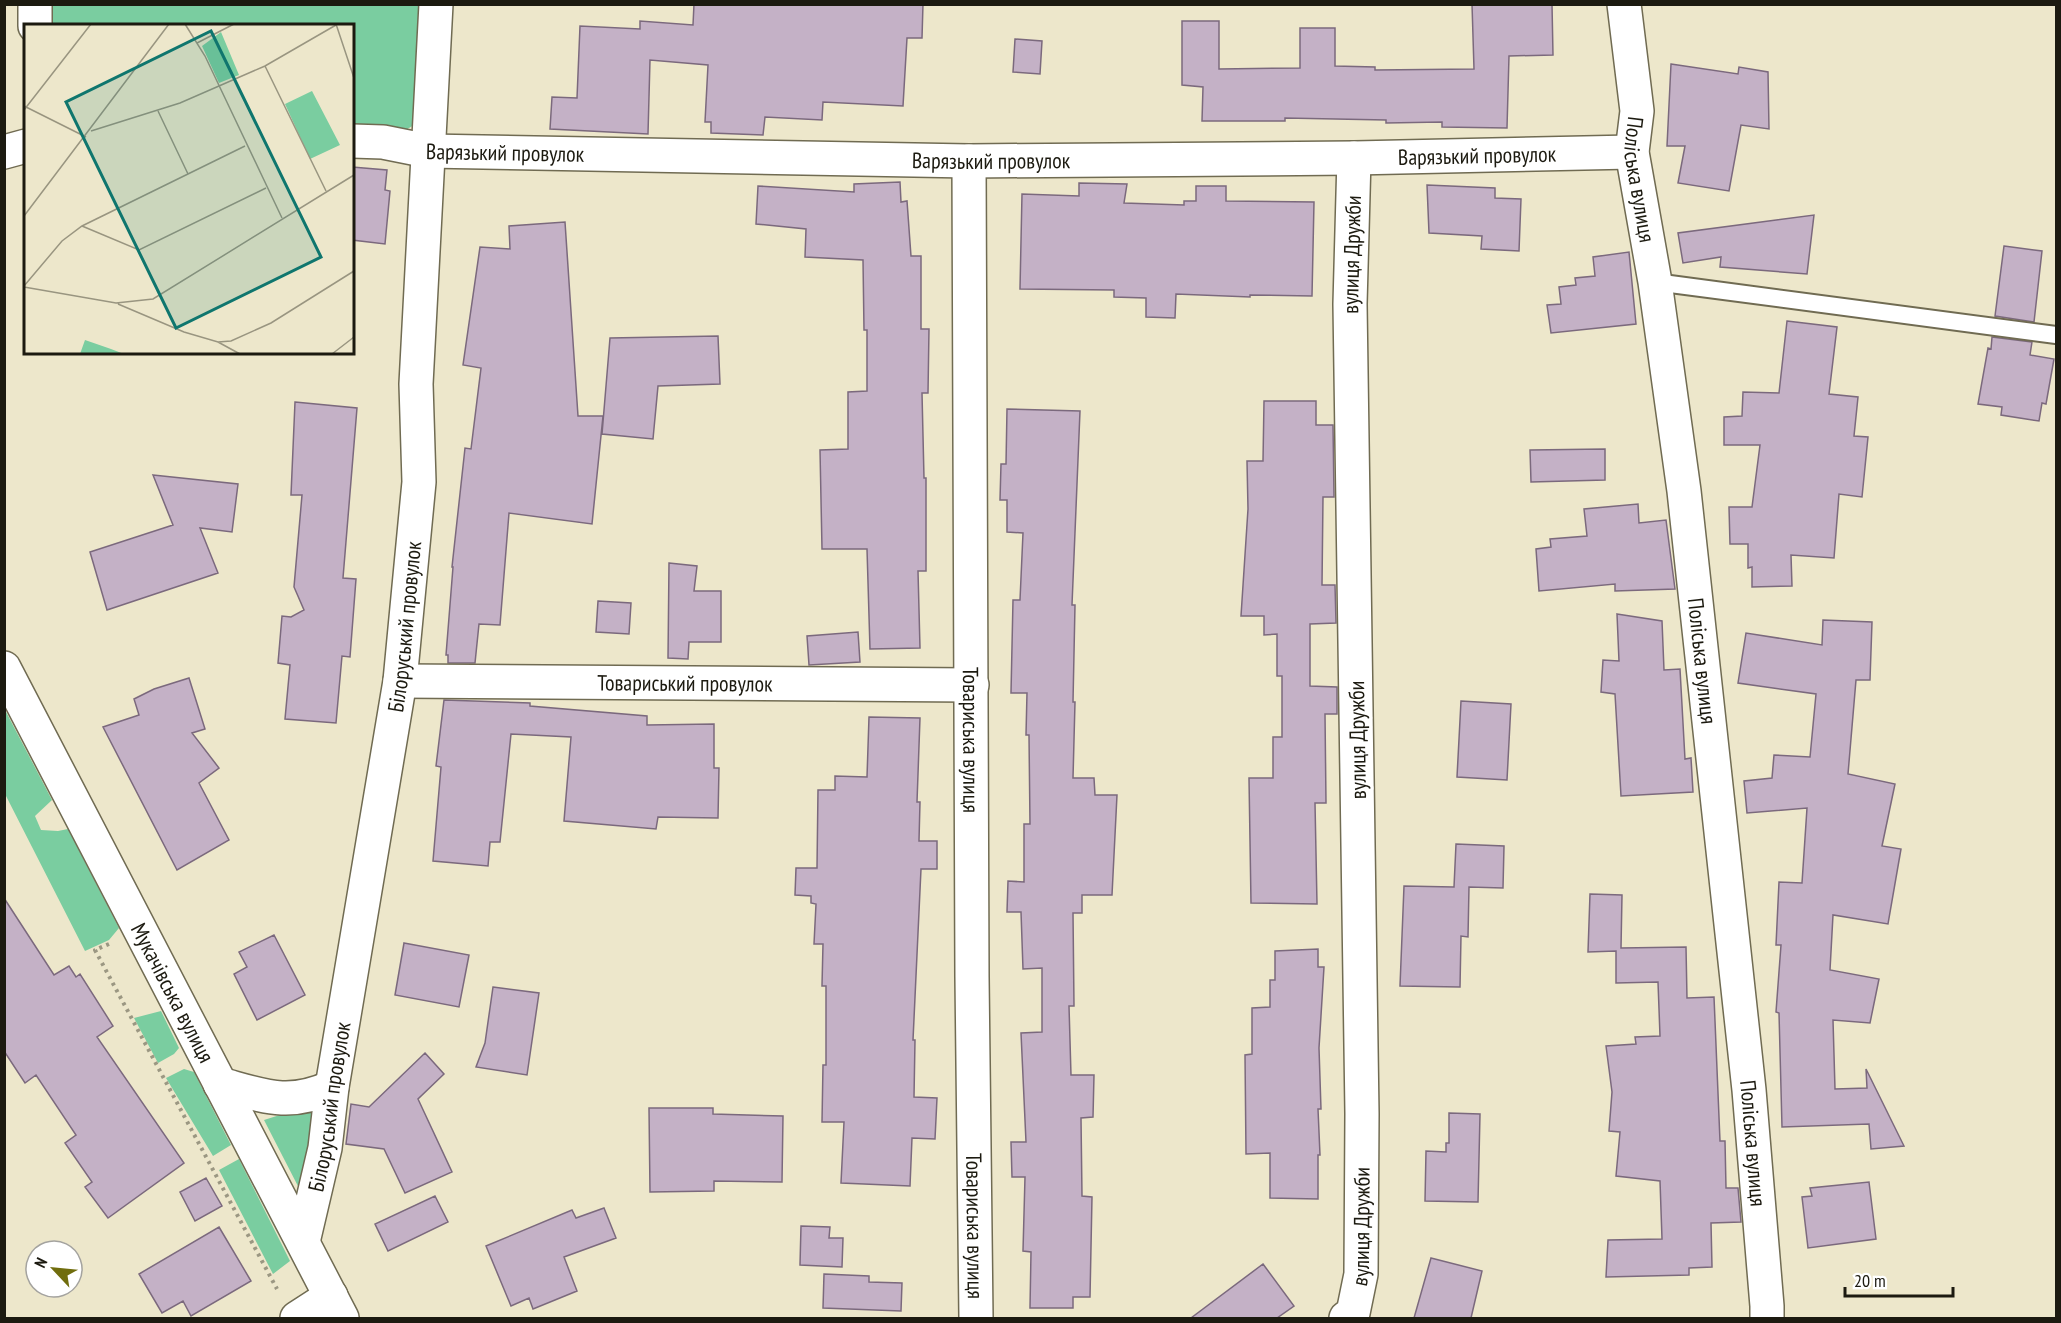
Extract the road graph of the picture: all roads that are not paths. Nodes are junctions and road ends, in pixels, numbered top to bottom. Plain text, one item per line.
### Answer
1 (35, 4) edge
2 (436, 4) edge
3 (1624, 4) edge
4 (35, 24) edge
5 (354, 141) edge
6 (24, 147) edge
7 (428, 151) junction
8 (4, 152) edge
9 (1632, 152) junction
10 (1354, 158) junction
11 (969, 161) junction
12 (1655, 282) junction
13 (2056, 335) edge
14 (4, 668) edge
15 (400, 681) junction
16 (972, 685) junction
17 (220, 1084) junction
18 (332, 1087) junction
19 (303, 1242) junction
20 (336, 1307) edge
21 (1353, 1316) edge
22 (297, 1318) edge
23 (976, 1318) edge
24 (1767, 1318) edge

1 - 4 street
2 - 7 street, Білоруський провулок
3 - 9 street, Поліська вулиця
5 - 7 street, Варязький провулок
6 - 8 street
7 - 11 street, Варязький провулок
7 - 15 street, Білоруський провулок
9 - 10 street, Варязький провулок
9 - 12 street, Поліська вулиця
10 - 11 street, Варязький провулок
10 - 21 street, вулиця Дружби
11 - 16 street, Товариська вулиця
12 - 13 lane
12 - 24 street, Поліська вулиця
14 - 17 street, Мукачівська вулиця
15 - 16 street, Товариський провулок
15 - 18 street, Білоруський провулок
16 - 23 street, Товариська вулиця
17 - 18 street
17 - 19 street, Мукачівська вулиця
18 - 19 street, Білоруський провулок
19 - 20 street, Мукачівська вулиця
20 - 22 street

